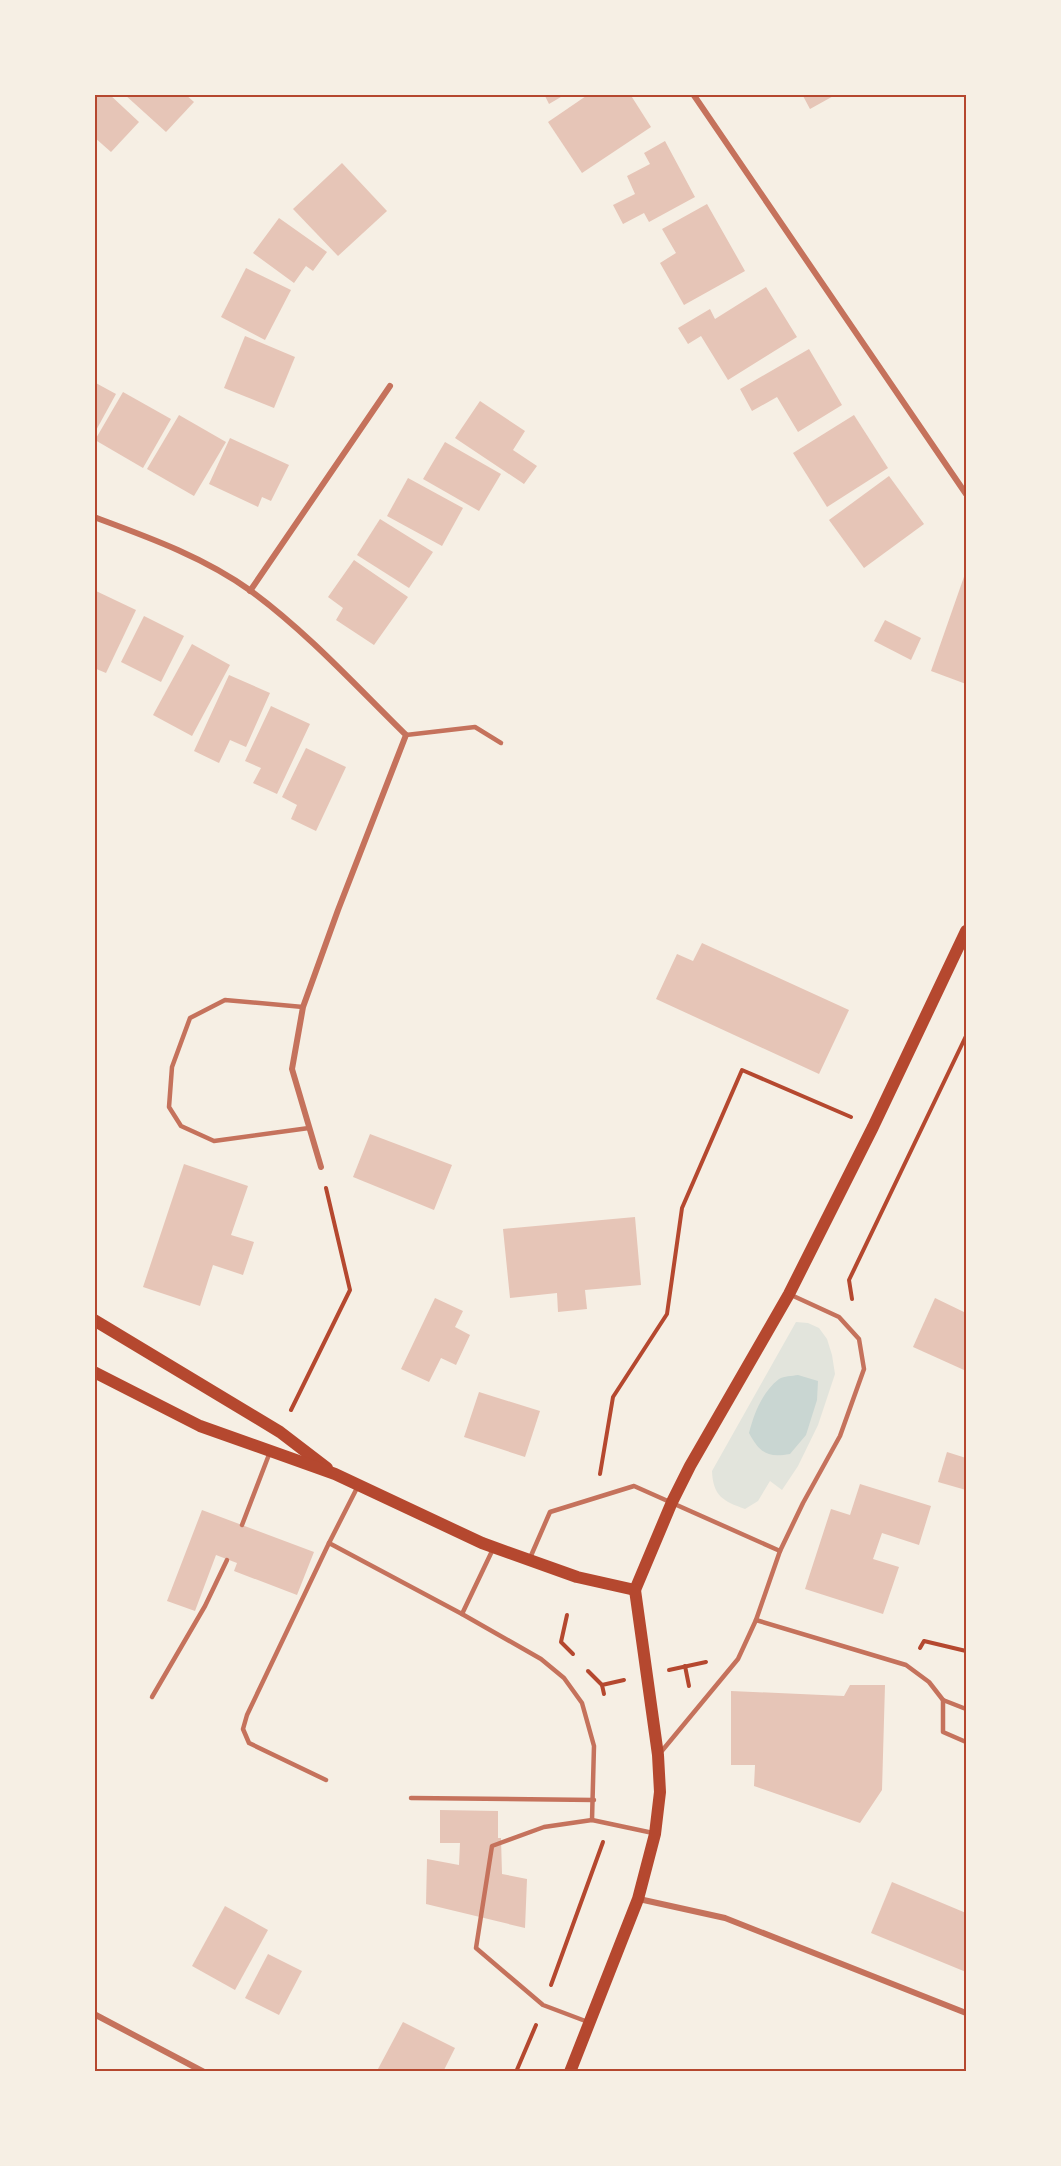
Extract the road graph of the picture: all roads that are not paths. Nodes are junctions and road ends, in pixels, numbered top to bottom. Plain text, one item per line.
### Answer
1 (693, 94) edge
2 (390, 386) dead end
3 (966, 494) edge
4 (94, 517) edge
5 (250, 591) junction
6 (406, 735) junction
7 (501, 743) dead end
8 (966, 931) edge
9 (963, 947) edge
10 (303, 1006) junction
11 (309, 1128) junction
12 (321, 1167) road end
13 (789, 1294) junction
14 (94, 1320) edge
15 (94, 1372) edge
16 (270, 1452) junction
17 (335, 1474) junction
18 (358, 1486) junction
19 (672, 1502) junction
20 (242, 1525) dead end
21 (329, 1543) junction
22 (494, 1547) junction
23 (780, 1551) junction
24 (227, 1560) dead end
25 (529, 1560) junction
26 (634, 1590) junction
27 (462, 1614) junction
28 (756, 1620) junction
29 (152, 1697) dead end
30 (943, 1700) junction
31 (966, 1709) edge
32 (966, 1742) edge
33 (658, 1755) junction
34 (326, 1780) dead end
35 (411, 1798) dead end
36 (594, 1800) junction
37 (592, 1820) junction
38 (655, 1834) junction
39 (638, 1899) junction
40 (966, 2013) edge
41 (94, 2014) edge
42 (589, 2022) junction
43 (204, 2072) edge
44 (570, 2072) edge

1 - 3 street
2 - 5 street
4 - 5 street
5 - 6 street
6 - 7 lane
6 - 10 street
8 - 9 main road
9 - 13 main road
10 - 11 street
10 - 11 lane
11 - 12 street
13 - 19 main road
13 - 23 lane
14 - 17 main road
15 - 16 main road
16 - 17 main road
16 - 20 lane
17 - 18 main road
18 - 21 lane
18 - 22 main road
19 - 23 lane
19 - 25 lane
19 - 26 main road
21 - 27 lane
21 - 34 lane
22 - 25 main road
22 - 27 lane
23 - 28 lane
24 - 29 lane
25 - 26 main road
26 - 33 main road
27 - 36 lane
28 - 30 lane
28 - 33 lane
30 - 31 lane
30 - 32 lane
33 - 38 main road
35 - 36 lane
36 - 37 lane
37 - 38 lane
37 - 42 lane
38 - 39 main road
39 - 40 street
39 - 42 main road
41 - 43 street
42 - 44 main road

